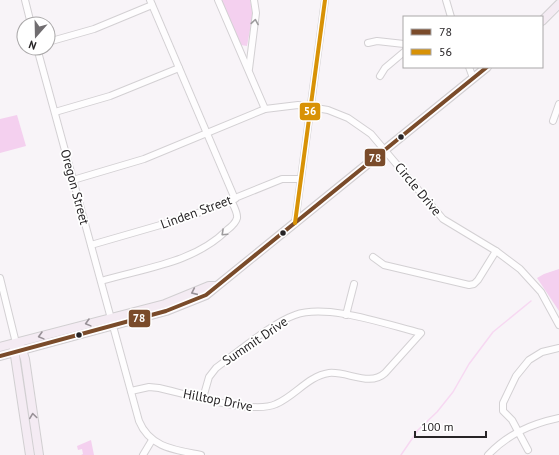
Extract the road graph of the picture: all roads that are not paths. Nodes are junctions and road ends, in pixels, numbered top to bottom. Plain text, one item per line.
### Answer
1 (25, 0) edge
2 (218, 0) edge
3 (254, 0) edge
4 (325, 0) edge
5 (446, 0) edge
6 (151, 2) edge
7 (559, 4) edge
8 (29, 16) edge
9 (452, 16) edge
10 (543, 20) edge
11 (56, 40) edge
12 (252, 42) junction
13 (237, 43) junction
14 (368, 43) dead end
15 (403, 44) edge
16 (403, 53) edge
17 (39, 56) edge
18 (179, 68) junction
19 (469, 68) edge
20 (485, 68) edge
21 (250, 72) junction
22 (380, 76) dead end
23 (473, 78) junction
24 (559, 104) edge
25 (310, 106) junction
26 (265, 109) junction
27 (55, 112) junction
28 (553, 121) dead end
29 (207, 133) junction
30 (385, 150) junction
31 (300, 179) junction
32 (73, 180) junction
33 (233, 199) junction
34 (295, 224) junction
35 (91, 245) junction
36 (496, 251) junction
37 (374, 257) dead end
38 (0, 278) edge
39 (101, 281) junction
40 (354, 284) dead end
41 (346, 315) junction
42 (111, 322) junction
43 (559, 325) edge
44 (421, 333) joint
45 (16, 343) junction
46 (0, 347) edge
47 (559, 348) edge
48 (23, 351) junction
49 (14, 353) junction
50 (0, 356) edge
51 (131, 391) junction
52 (203, 398) junction
53 (559, 418) edge
54 (518, 431) junction
55 (152, 440) junction
56 (528, 450) dead end
57 (30, 455) edge
58 (39, 455) edge
59 (143, 455) edge
60 (201, 455) edge
61 (488, 455) edge

1 - 8 street
2 - 13 street
12 -> 3 street
4 - 25 street
5 - 9 street
6 - 11 street
6 - 18 street
7 - 10 main road
12 - 13 street
12 - 21 street
13 - 21 street
14 - 15 street
16 - 22 street
17 - 27 street, Oregon Street
18 - 27 street
18 - 29 street
19 - 23 street
20 - 23 main road
21 - 26 street
23 - 30 main road
24 - 28 street
25 - 26 street, Circle Drive
25 - 30 street, Circle Drive
25 - 31 street
26 - 29 street, Circle Drive
27 - 32 street, Oregon Street
29 - 32 street, Circle Drive
29 - 33 street
30 - 34 main road
30 - 36 street, Circle Drive
31 - 33 street, Linden Street
31 - 34 street
32 - 35 street, Oregon Street
33 - 35 street, Linden Street
33 -> 39 street
34 - 42 main road
35 - 39 street, Oregon Street
36 - 37 street
36 - 43 street, Circle Drive
38 - 45 street
39 - 42 street, Oregon Street
40 - 41 street
41 - 44 street, Summit Drive
41 - 52 street, Summit Drive
42 -> 45 main road
42 - 48 main road
42 - 51 street, Oregon Street
44 - 52 street, Hilltop Drive
45 - 46 main road
45 - 48 main road
45 - 49 main road
47 - 54 street
48 - 49 main road
58 -> 48 main road
49 - 50 main road
49 - 57 main road
51 - 52 street, Hilltop Drive
51 - 55 street, Oregon Street
53 - 54 street
54 - 56 street
54 - 61 street
55 - 59 street
55 - 60 street

